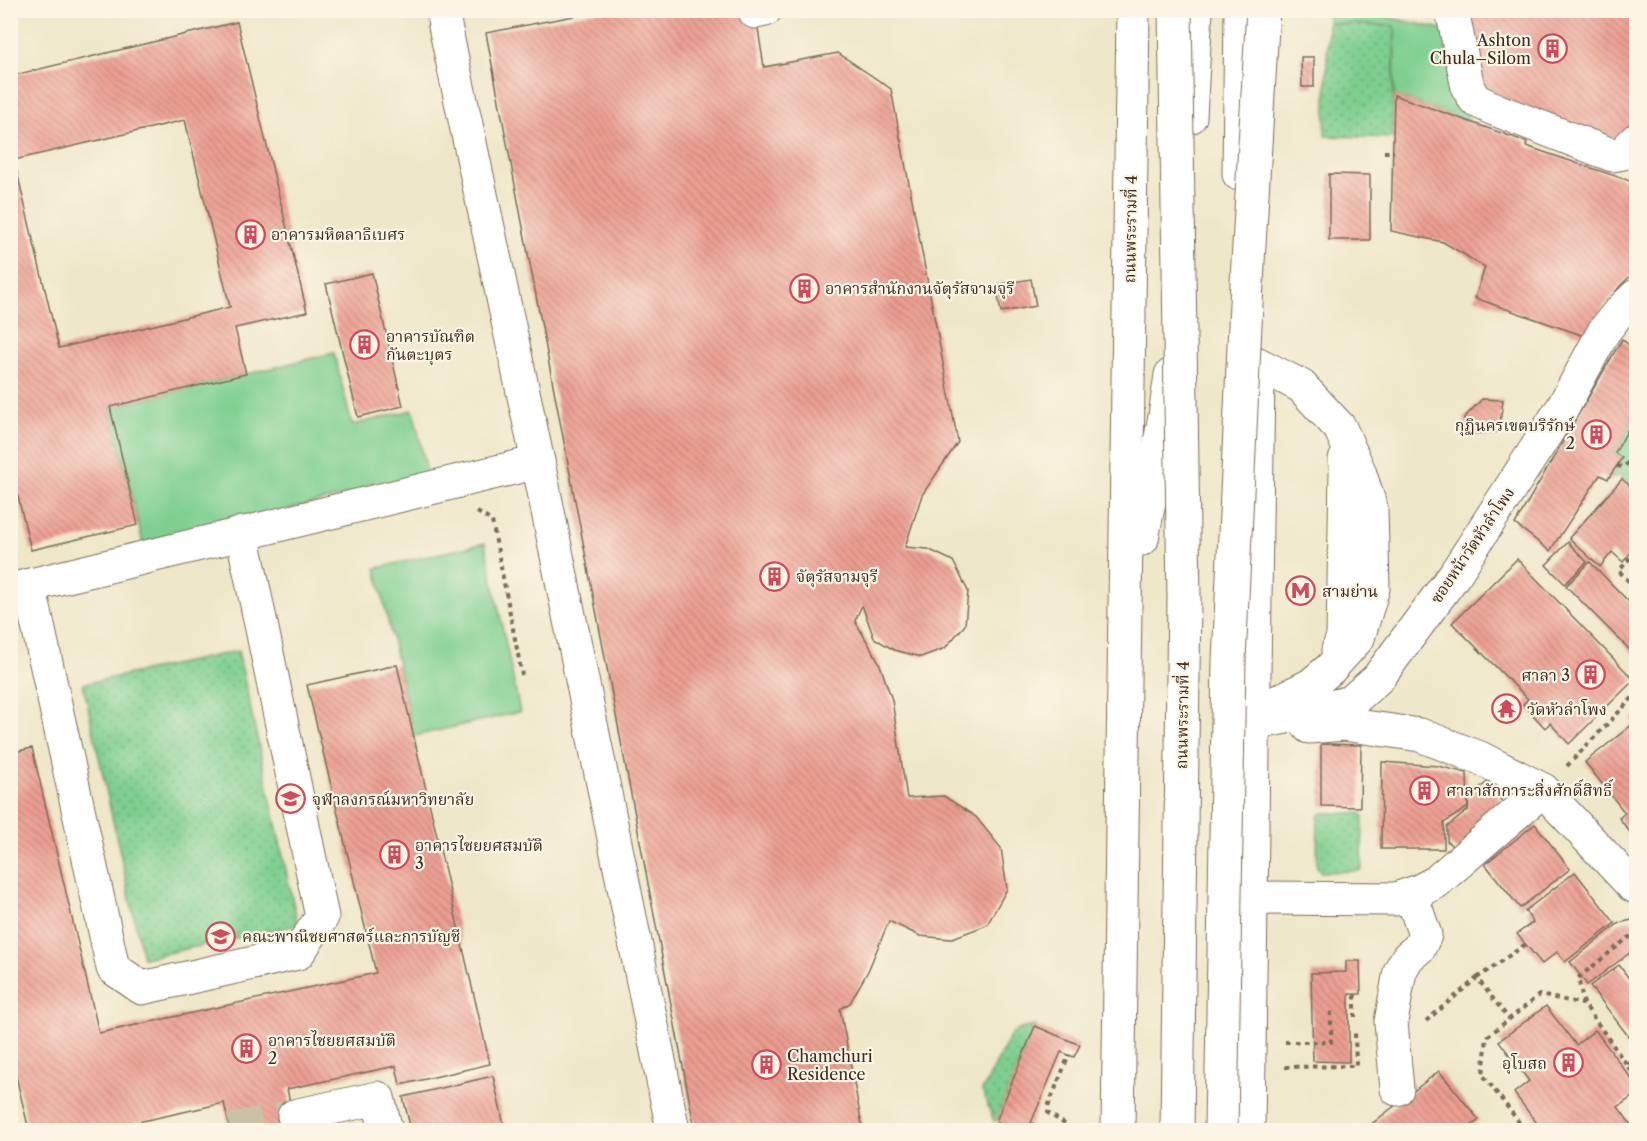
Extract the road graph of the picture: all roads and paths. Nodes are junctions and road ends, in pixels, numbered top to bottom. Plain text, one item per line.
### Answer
1 (443, 10) edge
2 (1133, 10) edge
3 (1175, 10) edge
4 (1196, 10) edge
5 (1241, 10) edge
6 (1263, 10) edge
7 (1452, 10) edge
8 (1636, 140) edge
9 (1384, 152) dead end
10 (1394, 152) dead end
11 (1631, 312) edge
12 (1258, 364) junction
13 (1636, 456) edge
14 (538, 462) junction
15 (1617, 466) dead end
16 (436, 486) junction
17 (242, 533) junction
18 (1636, 551) edge
19 (20, 588) edge
20 (1636, 589) edge
21 (1254, 626) junction
22 (1125, 627) junction
23 (522, 675) dead end
24 (1636, 694) edge
25 (1252, 724) junction
26 (1543, 790) junction
27 (1636, 887) edge
28 (1411, 894) junction
29 (1250, 898) junction
30 (1636, 939) edge
31 (1526, 944) dead end
32 (1478, 978) junction
33 (1355, 995) dead end
34 (1584, 1004) junction
35 (1331, 1010) dead end
36 (1355, 1019) dead end
37 (1509, 1019) junction
38 (1424, 1023) dead end
39 (1355, 1031) dead end
40 (1285, 1042) dead end
41 (1069, 1055) dead end
42 (1636, 1056) edge
43 (1627, 1064) junction
44 (1285, 1067) dead end
45 (1636, 1078) edge
46 (1397, 1089) dead end
47 (294, 1116) tunnel mouth
48 (1030, 1124) dead end
49 (1065, 1124) dead end
50 (1117, 1129) edge
51 (386, 1131) edge
52 (672, 1131) edge
53 (1042, 1131) edge
54 (1177, 1131) edge
55 (1221, 1131) edge
56 (1248, 1131) edge
57 (1525, 1131) edge

1 - 14 main road
2 - 22 main road, ถนนพระรามที่ 4
3 - 54 main road, ถนนพระรามที่ 4, bridge
4 - 22 main road, ถนนพระรามที่ 4
5 - 21 main road
6 - 12 main road
6 - 55 main road, bridge
7 - 8 main road
9 - 10 path
11 - 25 main road, ซอยหน้าวัดหัวลำโพง
12 - 21 main road
12 - 25 main road
13 - 15 path
14 - 16 main road
14 - 52 main road
16 - 17 main road
16 - 23 path
17 - 19 main road
17 - 19 main road
18 - 20 path
21 - 25 main road
22 - 50 main road, ถนนพระรามที่ 4
24 - 26 path
25 - 26 main road
25 - 29 main road
26 - 27 main road
26 - 28 main road
28 - 29 main road
28 - 46 main road
29 - 56 main road
30 - 34 path
31 - 32 path
32 - 37 path
32 - 38 path
33 - 36 path
34 - 37 path
34 - 43 path
35 - 40 path
37 - 57 path
39 - 44 path
41 - 49 path
42 - 43 path
43 - 45 path
47 - 51 main road
48 - 53 path

